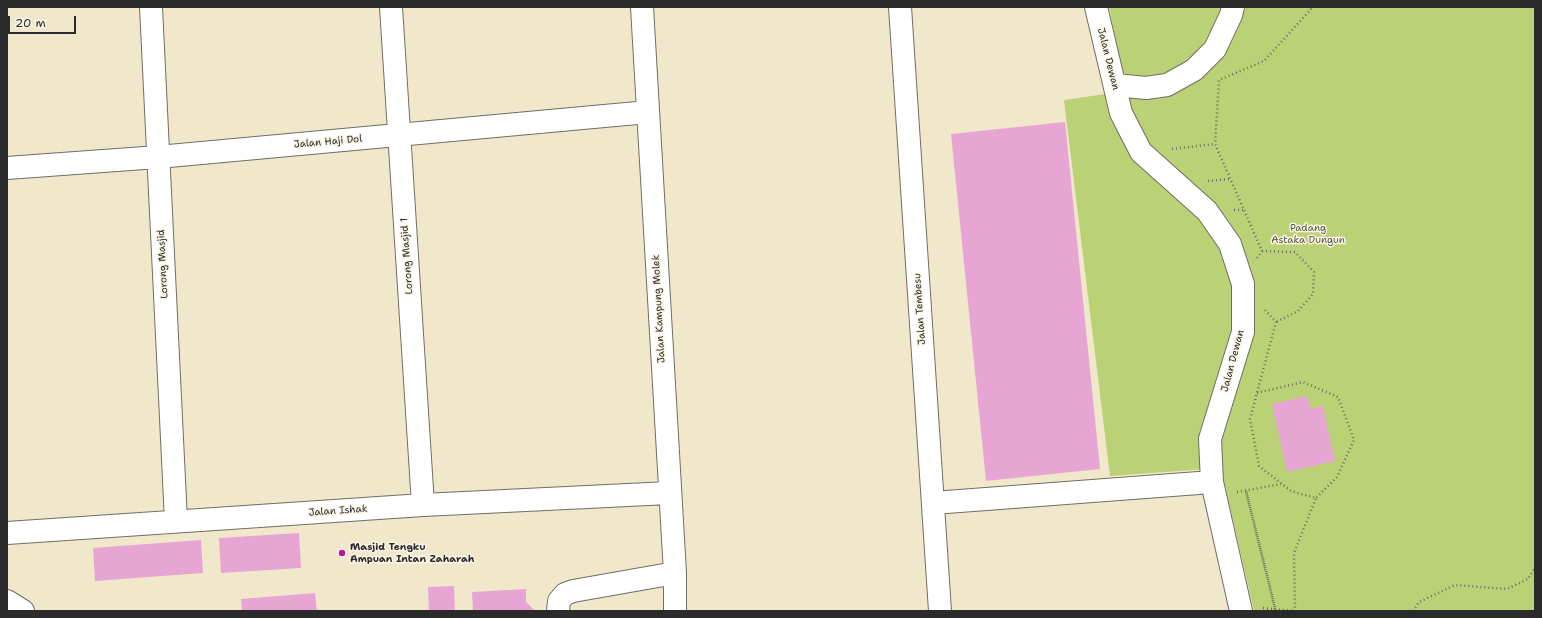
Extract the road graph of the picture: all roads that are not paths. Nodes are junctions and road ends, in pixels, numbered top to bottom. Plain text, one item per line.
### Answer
1 (151, 7) edge
2 (391, 7) edge
3 (642, 7) edge
4 (900, 7) edge
5 (1233, 7) edge
6 (1100, 8) edge
7 (1115, 85) junction
8 (648, 112) junction
9 (400, 135) junction
10 (158, 157) junction
11 (7, 168) edge
12 (1214, 489) junction
13 (669, 494) junction
14 (933, 503) junction
15 (423, 505) junction
16 (176, 521) junction
17 (7, 533) edge
18 (675, 573) junction
19 (7, 601) edge
20 (1241, 609) edge
21 (23, 611) edge
22 (558, 611) edge
23 (675, 611) edge
24 (940, 611) edge

1 - 10 street, Lorong Masjid
2 - 9 street, Lorong Masjid 1
3 - 8 street, Jalan Kampung Molek
4 - 14 street, Jalan Tembesu
5 - 7 street
6 - 7 street, Jalan Dewan
7 - 12 street, Jalan Dewan
8 - 9 street, Jalan Haji Dol
8 - 13 street, Jalan Kampung Molek
9 - 10 street, Jalan Haji Dol
9 - 15 street, Lorong Masjid 1
10 - 11 street, Jalan Haji Dol
10 - 16 street, Lorong Masjid
12 - 14 street
12 - 20 street, Jalan Dewan
13 - 15 street, Jalan Ishak
13 - 18 street, Jalan Kampung Molek
14 - 24 street, Jalan Tembesu
15 - 16 street, Jalan Ishak
16 - 17 street, Jalan Ishak
18 - 22 street
18 - 23 street, Jalan Kampung Molek
19 - 21 street

